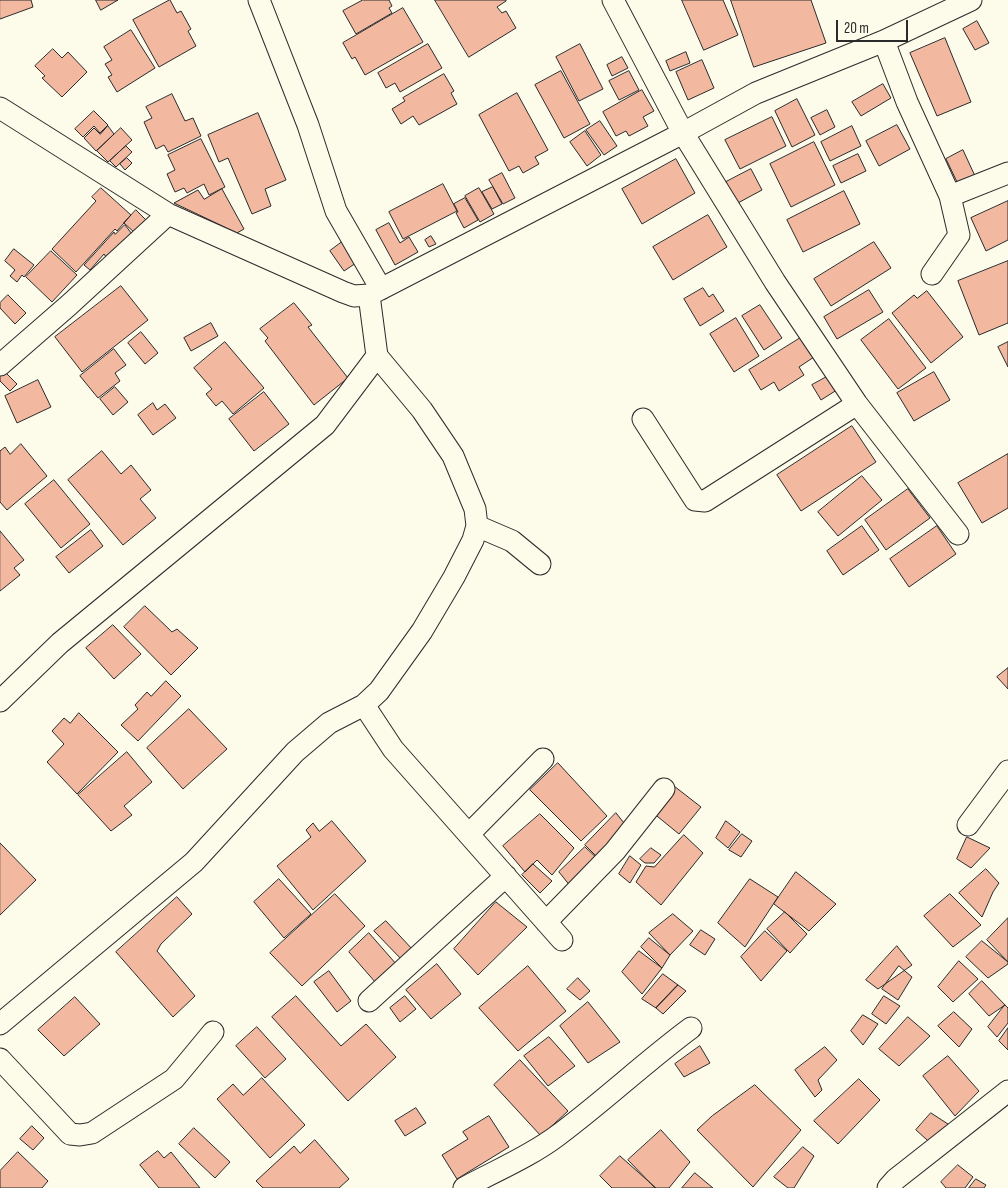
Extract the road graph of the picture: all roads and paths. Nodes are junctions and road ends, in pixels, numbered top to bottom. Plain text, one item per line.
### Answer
1 (259, 0) edge
2 (613, 0) edge
3 (971, 0) edge
4 (884, 41) junction
5 (0, 108) edge
6 (683, 133) junction
7 (1008, 173) edge
8 (950, 196) junction
9 (168, 214) junction
10 (932, 274) dead end
11 (375, 292) junction
12 (377, 356) junction
13 (0, 365) edge
14 (857, 404) junction
15 (642, 418) dead end
16 (478, 526) junction
17 (958, 534) dead end
18 (540, 564) dead end
19 (0, 701) edge
20 (364, 705) junction
21 (543, 758) dead end
22 (1008, 771) edge
23 (664, 789) dead end
24 (968, 825) dead end
25 (469, 834) junction
26 (506, 876) junction
27 (546, 922) junction
28 (562, 940) dead end
29 (369, 1001) dead end
30 (0, 1024) edge
31 (691, 1028) dead end
32 (213, 1032) dead end
33 (0, 1059) edge
34 (1008, 1091) edge
35 (464, 1188) edge
36 (888, 1188) edge

1 - 11 street
2 - 6 street
3 - 4 street
4 - 6 street
4 - 8 street
5 - 9 street
6 - 11 street
6 - 14 street
7 - 8 street
8 - 10 street
9 - 11 street
9 - 13 street
11 - 12 street
12 - 16 street
12 - 19 street
14 - 15 street
14 - 17 street
16 - 18 street
16 - 20 street
20 - 25 street
20 - 30 street
21 - 25 street
22 - 24 street
23 - 27 street
25 - 26 street
26 - 27 street
26 - 29 street
27 - 28 street
31 - 35 street
32 - 33 street
34 - 36 street

